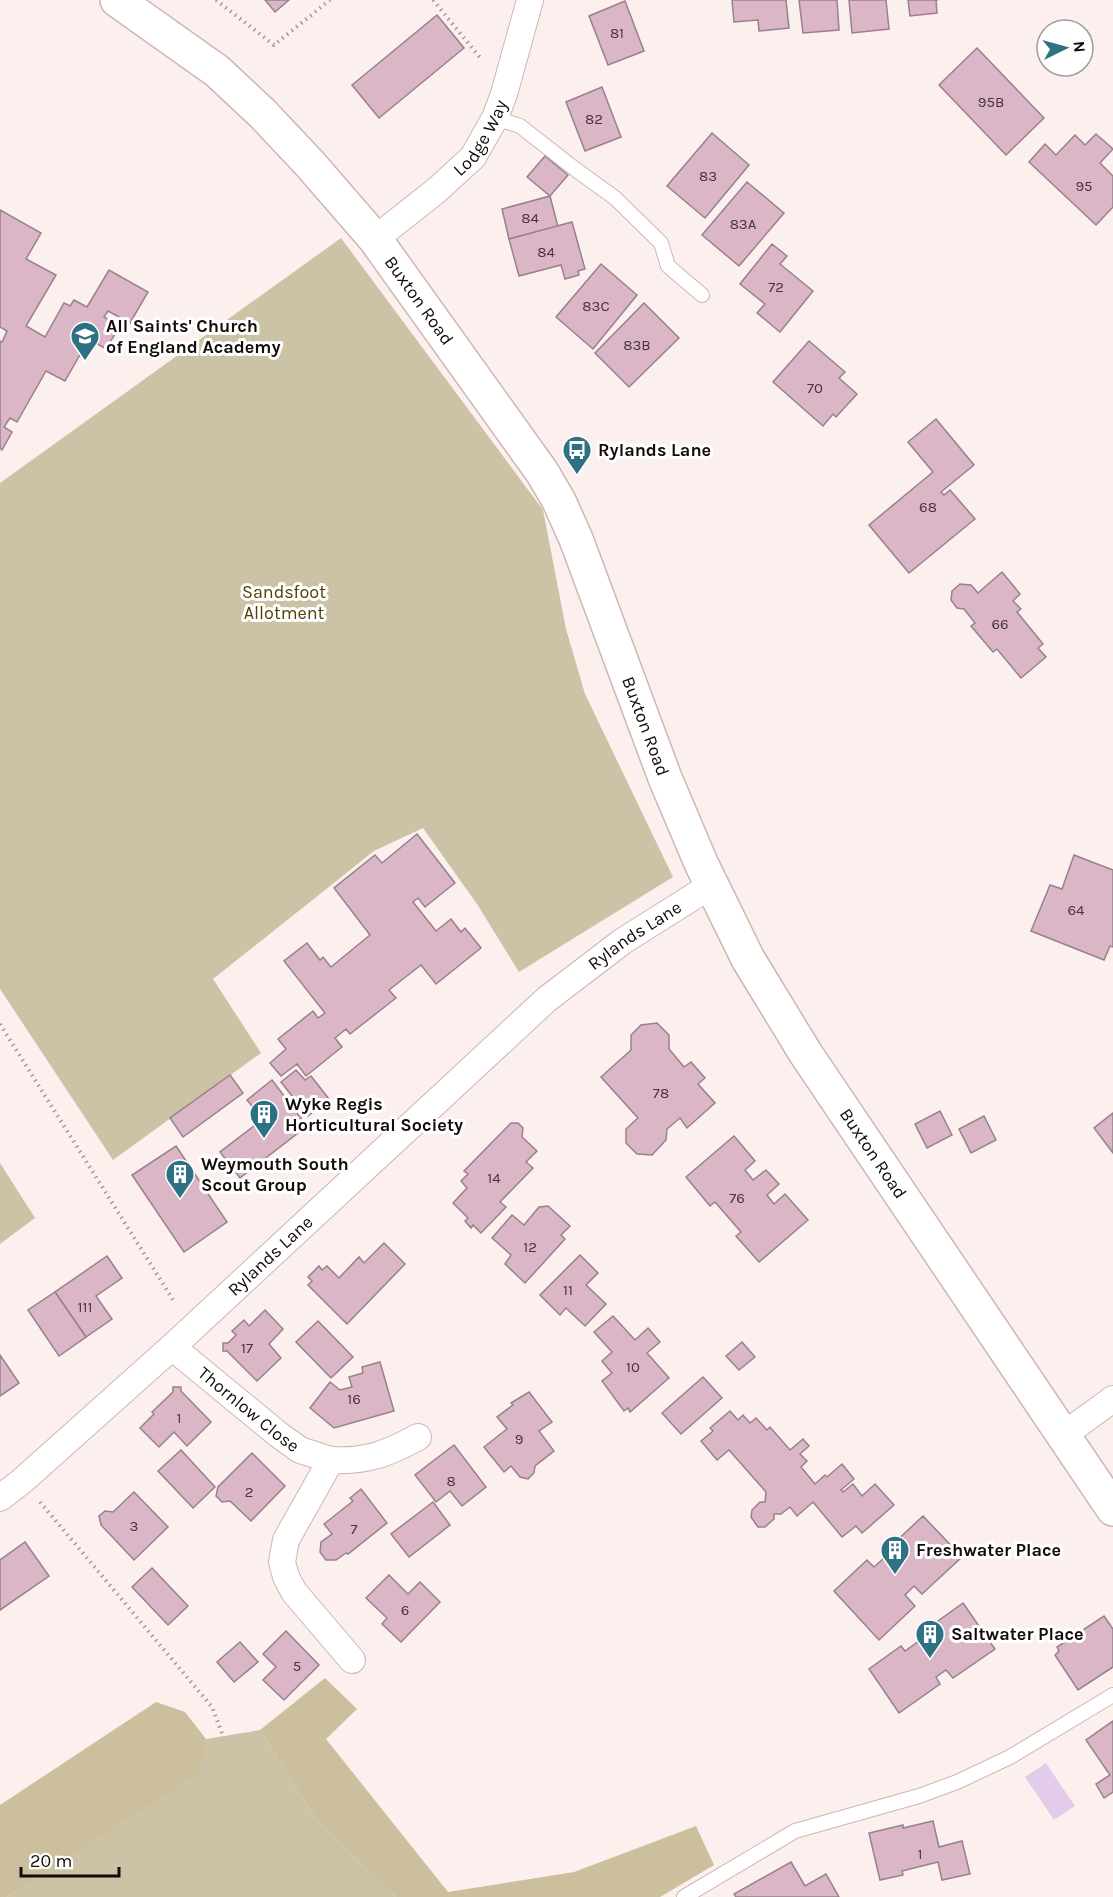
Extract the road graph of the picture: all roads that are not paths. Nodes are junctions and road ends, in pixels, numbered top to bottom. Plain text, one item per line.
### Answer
1 (117, 0) edge
2 (530, 0) edge
3 (495, 118) junction
4 (375, 239) junction
5 (702, 295) dead end
6 (712, 885) junction
7 (172, 1347) junction
8 (1113, 1399) edge
9 (1062, 1436) junction
10 (418, 1437) dead end
11 (331, 1460) junction
12 (0, 1498) edge
13 (1113, 1509) edge
14 (352, 1660) dead end
15 (1113, 1695) edge
16 (684, 1897) edge

1 - 4 highway, Buxton Road
2 - 3 street, Lodge Way
3 - 4 street, Lodge Way
3 - 5 lane
4 - 6 highway, Buxton Road
6 - 7 street, Rylands Lane
6 - 9 highway, Buxton Road
7 - 11 street, Thornlow Close
7 - 12 street, Rylands Lane
8 - 9 street
9 - 13 highway, Buxton Road
10 - 11 street, Thornlow Close
11 - 14 street
15 - 16 lane

